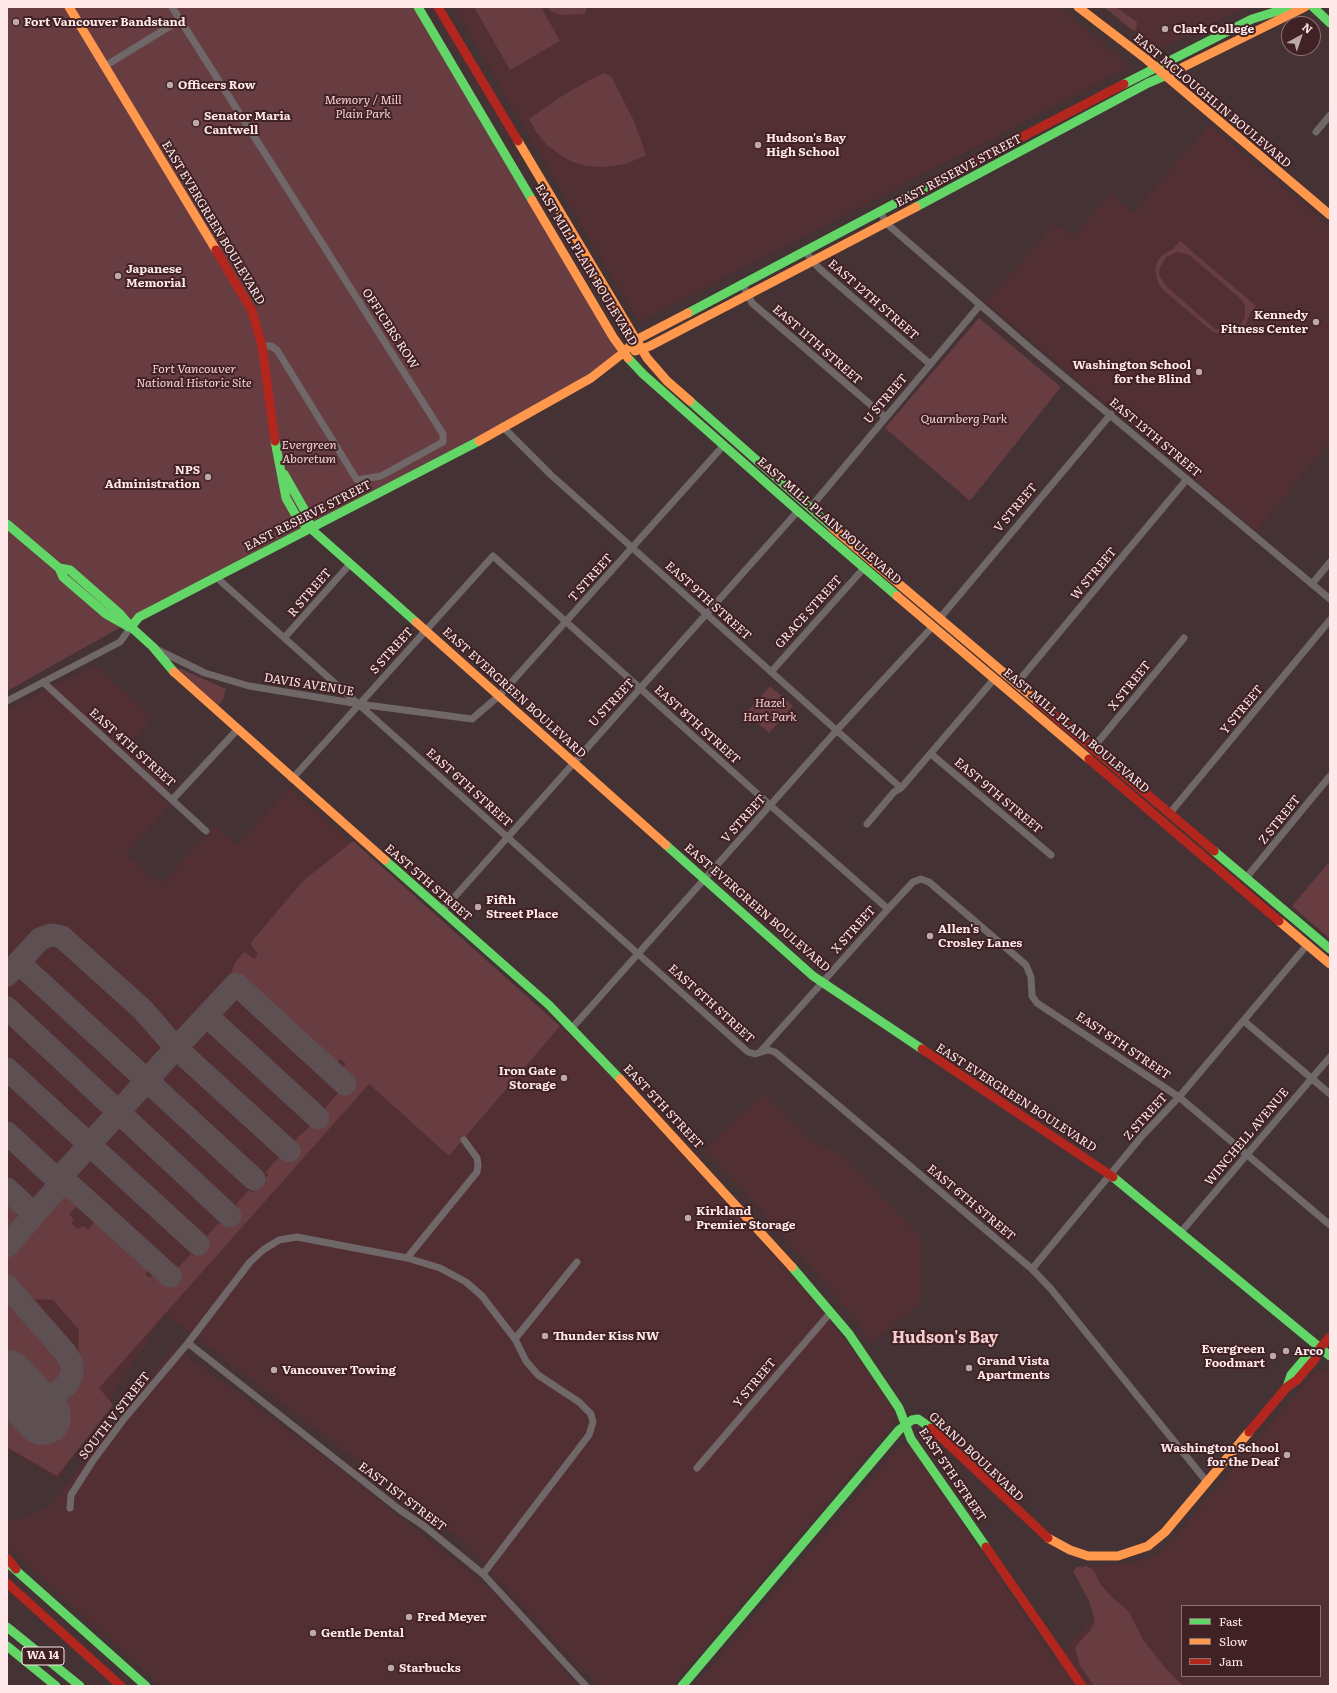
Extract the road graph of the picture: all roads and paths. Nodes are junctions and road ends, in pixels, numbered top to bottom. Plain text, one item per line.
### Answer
1 (69, 7) edge
2 (172, 7) edge
3 (418, 7) edge
4 (438, 7) edge
5 (1078, 7) edge
6 (1291, 7) edge
7 (1305, 7) edge
8 (1313, 7) edge
9 (180, 20) junction
10 (1330, 23) edge
11 (105, 66) junction
12 (1155, 68) junction
13 (1164, 76) junction
14 (1330, 115) edge
15 (1316, 132) dead end
16 (880, 211) junction
17 (1330, 215) edge
18 (886, 223) junction
19 (805, 250) junction
20 (812, 262) junction
21 (742, 283) junction
22 (748, 295) junction
23 (980, 305) junction
24 (636, 340) junction
25 (262, 346) junction
26 (642, 350) junction
27 (624, 353) junction
28 (930, 364) junction
29 (1110, 414) junction
30 (885, 417) junction
31 (503, 428) junction
32 (723, 446) junction
33 (1187, 479) junction
34 (810, 508) junction
35 (798, 511) junction
36 (7, 524) edge
37 (310, 528) junction
38 (632, 548) junction
39 (493, 556) joint
40 (1330, 562) edge
41 (350, 564) junction
42 (864, 568) junction
43 (216, 577) junction
44 (1312, 584) junction
45 (1330, 599) edge
46 (706, 614) junction
47 (940, 618) junction
48 (1330, 620) edge
49 (566, 622) junction
50 (933, 626) junction
51 (131, 627) junction
52 (425, 630) junction
53 (286, 637) junction
54 (1184, 638) dead end
55 (153, 647) junction
56 (771, 672) junction
57 (995, 678) junction
58 (43, 682) junction
59 (1017, 683) junction
60 (640, 689) junction
61 (500, 695) junction
62 (7, 701) edge
63 (359, 704) junction
64 (470, 719) joint
65 (237, 730) junction
66 (837, 730) junction
67 (1093, 748) junction
68 (931, 754) junction
69 (574, 762) junction
70 (1330, 776) edge
71 (292, 779) junction
72 (902, 788) junction
73 (172, 800) junction
74 (771, 806) junction
75 (1170, 813) junction
76 (868, 824) dead end
77 (206, 831) dead end
78 (507, 837) junction
79 (1052, 855) dead end
80 (704, 878) junction
81 (1246, 878) junction
82 (921, 879) joint
83 (888, 909) junction
84 (442, 911) junction
85 (1308, 944) junction
86 (1330, 949) edge
87 (637, 953) junction
88 (1330, 964) edge
89 (822, 981) junction
90 (1244, 1021) junction
91 (572, 1028) junction
92 (758, 1054) junction
93 (1330, 1057) edge
94 (1311, 1079) junction
95 (1330, 1094) edge
96 (1179, 1097) junction
97 (464, 1140) dead end
98 (1247, 1155) junction
99 (1111, 1174) junction
100 (1330, 1225) edge
101 (1181, 1232) junction
102 (407, 1258) junction
103 (577, 1262) dead end
104 (1032, 1269) junction
105 (831, 1312) junction
106 (1330, 1336) edge
107 (515, 1339) junction
108 (188, 1343) junction
109 (1320, 1348) junction
110 (1330, 1356) edge
111 (906, 1424) junction
112 (697, 1468) dead end
113 (1207, 1482) junction
114 (70, 1508) dead end
115 (7, 1558) edge
116 (7, 1563) edge
117 (16, 1569) junction
118 (483, 1574) junction
119 (7, 1583) edge
120 (7, 1627) edge
121 (7, 1646) edge
122 (56, 1686) edge
123 (80, 1686) edge
124 (121, 1686) edge
125 (146, 1686) edge
126 (586, 1686) edge
127 (682, 1686) edge
128 (1082, 1686) edge

1 - 11 main road, EAST EVERGREEN BOULEVARD
2 - 9 street, OFFICERS ROW
3 - 27 main road, EAST MILL PLAIN BOULEVARD
4 - 24 main road, EAST MILL PLAIN BOULEVARD
5 - 12 main road, EAST MCLOUGHLIN BOULEVARD
6 - 12 main road, EAST RESERVE STREET
7 - 13 main road, EAST RESERVE STREET
8 - 10 main road
9 - 11 street
9 - 25 street, OFFICERS ROW
11 - 25 main road, EAST EVERGREEN BOULEVARD
12 - 13 main road, EAST MCLOUGHLIN BOULEVARD
12 - 16 main road, EAST RESERVE STREET
13 - 17 main road, EAST MCLOUGHLIN BOULEVARD
13 - 18 main road, EAST RESERVE STREET
14 - 15 street
16 - 18 street, EAST 13TH STREET
16 - 19 main road, EAST RESERVE STREET
18 - 20 main road, EAST RESERVE STREET
18 - 23 street, EAST 13TH STREET
19 - 20 street, EAST 12TH STREET
19 - 21 main road, EAST RESERVE STREET
20 - 22 main road, EAST RESERVE STREET
20 - 28 street, EAST 12TH STREET
21 - 22 street, EAST 11TH STREET
21 - 24 main road, EAST RESERVE STREET
22 - 26 main road, EAST RESERVE STREET
22 - 30 street, EAST 11TH STREET
23 - 28 street, U STREET
23 - 29 street, EAST 13TH STREET
24 - 26 main road, EAST MILL PLAIN BOULEVARD
24 - 27 main road, EAST RESERVE STREET
25 - 37 main road, EAST EVERGREEN BOULEVARD
26 - 27 main road, EAST RESERVE STREET
26 - 34 main road, EAST MILL PLAIN BOULEVARD
27 - 31 main road, EAST RESERVE STREET
27 - 32 main road, EAST MILL PLAIN BOULEVARD
28 - 30 street, U STREET
29 - 33 street, EAST 13TH STREET
29 - 47 street, V STREET
30 - 34 street, U STREET
31 - 37 main road, EAST RESERVE STREET
31 - 38 street, EAST 9TH STREET
32 - 35 main road, EAST MILL PLAIN BOULEVARD
32 - 38 street, T STREET
33 - 44 street, EAST 13TH STREET
33 - 59 street, W STREET
34 - 47 main road, EAST MILL PLAIN BOULEVARD
35 - 42 main road, EAST MILL PLAIN BOULEVARD
35 - 46 street, U STREET
36 - 51 main road, EAST 5TH STREET
37 - 41 main road, EAST EVERGREEN BOULEVARD
37 - 43 main road, EAST RESERVE STREET
38 - 46 street, EAST 9TH STREET
38 - 49 street, T STREET
39 - 49 street, EAST 8TH STREET
39 - 52 street, S STREET
40 - 44 street
41 - 52 main road, EAST EVERGREEN BOULEVARD
41 - 53 street, R STREET
42 - 50 main road, EAST MILL PLAIN BOULEVARD
42 - 56 street, GRACE STREET
43 - 51 main road, EAST RESERVE STREET
43 - 53 street, EAST 6TH STREET
44 - 45 street, EAST 13TH STREET
46 - 56 street, EAST 9TH STREET
46 - 60 street, U STREET
47 - 59 main road, EAST MILL PLAIN BOULEVARD
48 - 75 street, Y STREET
49 - 60 street, EAST 8TH STREET
49 - 61 street, T STREET
50 - 57 main road, EAST MILL PLAIN BOULEVARD
50 - 66 street, V STREET
51 - 55 main road, EAST 5TH STREET
51 - 58 street, EAST RESERVE STREET
52 - 61 main road, EAST EVERGREEN BOULEVARD
52 - 63 street, S STREET
53 - 63 street, EAST 6TH STREET
54 - 67 street, X STREET
55 - 63 street, DAVIS AVENUE
55 - 65 main road, EAST 5TH STREET
56 - 66 street, EAST 9TH STREET
57 - 68 street
57 - 85 main road, EAST MILL PLAIN BOULEVARD
58 - 62 street, EAST RESERVE STREET
58 - 73 street, EAST 4TH STREET
59 - 67 main road, EAST MILL PLAIN BOULEVARD
60 - 69 street, U STREET
60 - 74 street, EAST 8TH STREET
61 - 64 street, T STREET
61 - 69 main road, EAST EVERGREEN BOULEVARD
63 - 64 street, DAVIS AVENUE
63 - 71 street, S STREET
63 - 78 street, EAST 6TH STREET
65 - 71 main road, EAST 5TH STREET
65 - 73 street
66 - 72 street, EAST 9TH STREET
66 - 74 street, V STREET
67 - 75 main road, EAST MILL PLAIN BOULEVARD
68 - 72 street
68 - 79 street, EAST 9TH STREET
69 - 78 street, U STREET
69 - 80 main road, EAST EVERGREEN BOULEVARD
70 - 81 street, Z STREET
71 - 84 main road, EAST 5TH STREET
72 - 76 street
73 - 77 street, EAST 4TH STREET
74 - 80 street, V STREET
74 - 83 street, EAST 8TH STREET
75 - 81 main road, EAST MILL PLAIN BOULEVARD
78 - 84 street, U STREET
78 - 87 street, EAST 6TH STREET
80 - 87 street, V STREET
80 - 89 main road, EAST EVERGREEN BOULEVARD
81 - 86 main road, EAST MILL PLAIN BOULEVARD
82 - 83 street, X STREET
82 - 96 street, EAST 8TH STREET
83 - 89 street, X STREET
84 - 91 main road, EAST 5TH STREET
85 - 88 main road, EAST MILL PLAIN BOULEVARD
85 - 90 street, Z STREET
87 - 91 street, V STREET
87 - 92 street, EAST 6TH STREET
89 - 92 street, X STREET
89 - 99 main road, EAST EVERGREEN BOULEVARD
90 - 94 street
90 - 96 street, Z STREET
91 - 105 main road, EAST 5TH STREET
92 - 104 street, EAST 6TH STREET
93 - 94 street, WINCHELL AVENUE
94 - 95 street
94 - 98 street, WINCHELL AVENUE
96 - 98 street, EAST 8TH STREET
96 - 99 street, Z STREET
97 - 102 street
98 - 100 street, EAST 8TH STREET
98 - 101 street, WINCHELL AVENUE
99 - 101 main road, EAST EVERGREEN BOULEVARD
99 - 104 street, Z STREET
101 - 109 main road, EAST EVERGREEN BOULEVARD
102 - 107 street, SOUTH V STREET
102 - 108 street, SOUTH V STREET
103 - 107 street
104 - 113 street, EAST 6TH STREET
105 - 111 main road, EAST 5TH STREET
105 - 112 street, Y STREET
106 - 109 main road, GRAND BOULEVARD
107 - 118 street, SOUTH V STREET
108 - 114 street, SOUTH V STREET
108 - 118 street, EAST 1ST STREET
109 - 110 main road, EAST EVERGREEN BOULEVARD
109 - 113 main road, GRAND BOULEVARD
111 - 113 main road, GRAND BOULEVARD
111 - 127 main road
111 - 128 main road, EAST 5TH STREET
115 - 117 main road
116 - 117 main road
117 - 125 main road
118 - 126 street, EAST 1ST STREET
119 - 124 main road
120 - 123 main road, WA 14
121 - 122 main road, WA 14

